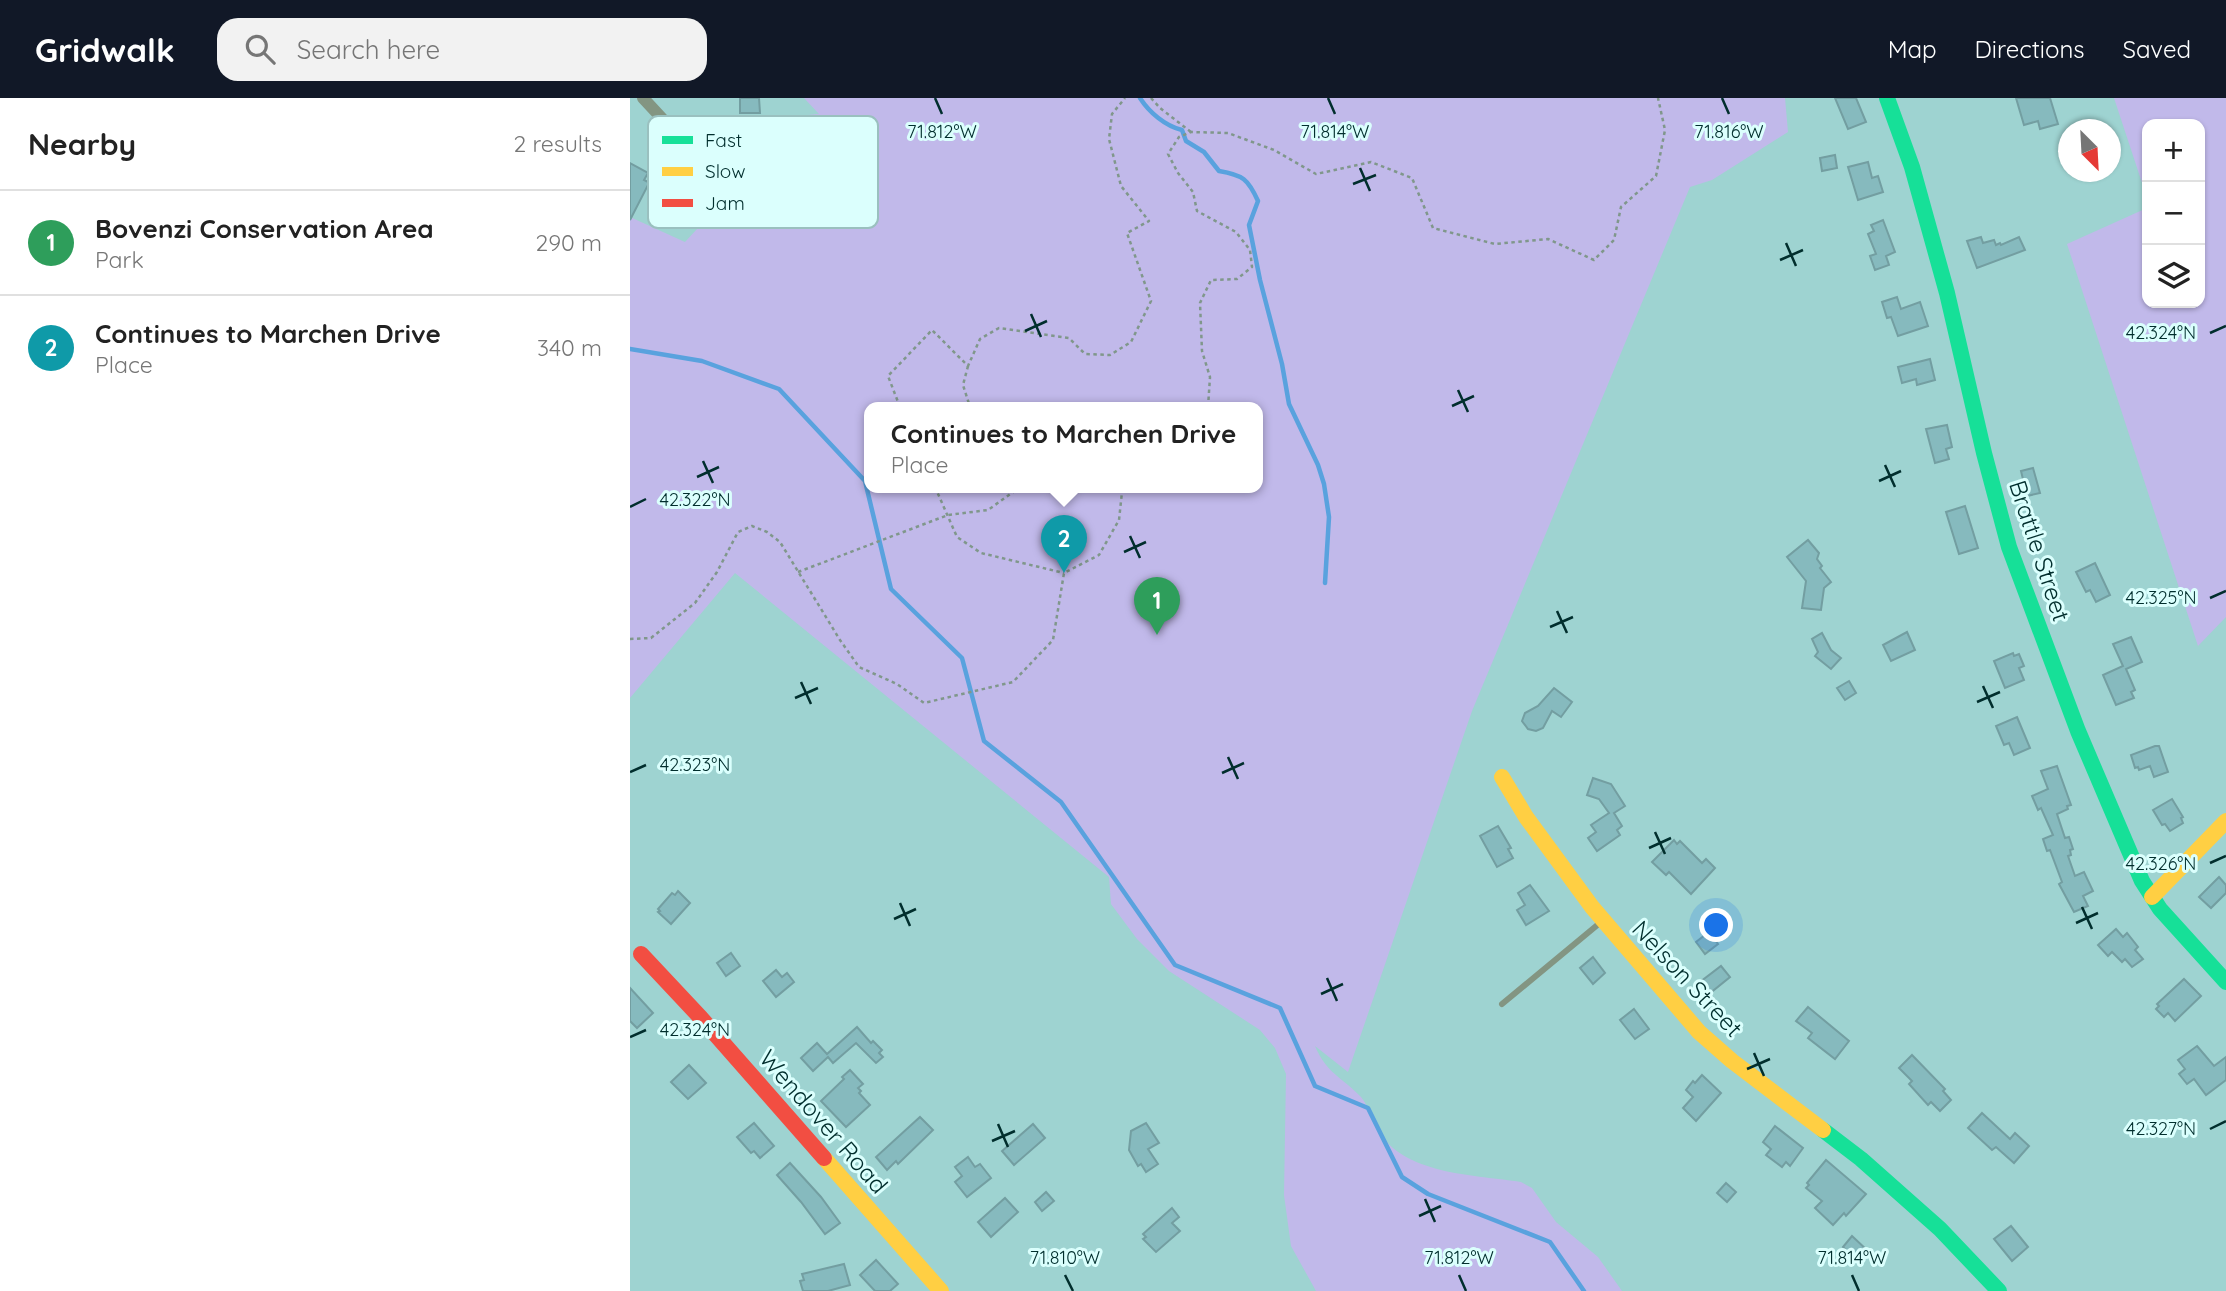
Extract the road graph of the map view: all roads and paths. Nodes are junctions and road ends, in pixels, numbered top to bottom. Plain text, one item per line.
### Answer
1 (643, 98) edge
2 (1125, 98) edge
3 (1151, 98) edge
4 (1658, 98) edge
5 (1887, 98) edge
6 (660, 116) edge
7 (1191, 132) junction
8 (968, 366) junction
9 (898, 402) edge
10 (968, 402) edge
11 (1208, 402) edge
12 (938, 493) edge
13 (1012, 493) edge
14 (1122, 493) edge
15 (948, 515) junction
16 (798, 572) junction
17 (1065, 573) junction
18 (630, 639) edge
19 (1503, 777) dead end
20 (2226, 821) edge
21 (2152, 897) junction
22 (1603, 921) junction
23 (641, 954) dead end
24 (2226, 982) edge
25 (1503, 1004) dead end
26 (941, 1291) edge
27 (1999, 1291) edge

1 - 6 street
2 - 8 path
3 - 7 path
4 - 7 path
5 - 21 street, Brattle Street
7 - 11 path
8 - 9 path
8 - 10 path
12 - 15 path
13 - 15 path
14 - 17 path
15 - 16 path
15 - 17 path
16 - 17 path
16 - 18 path
19 - 22 street, Nelson Street
20 - 21 street
21 - 24 street, Brattle Street
22 - 25 lane
22 - 27 street, Nelson Street
23 - 26 street, Wendover Road

